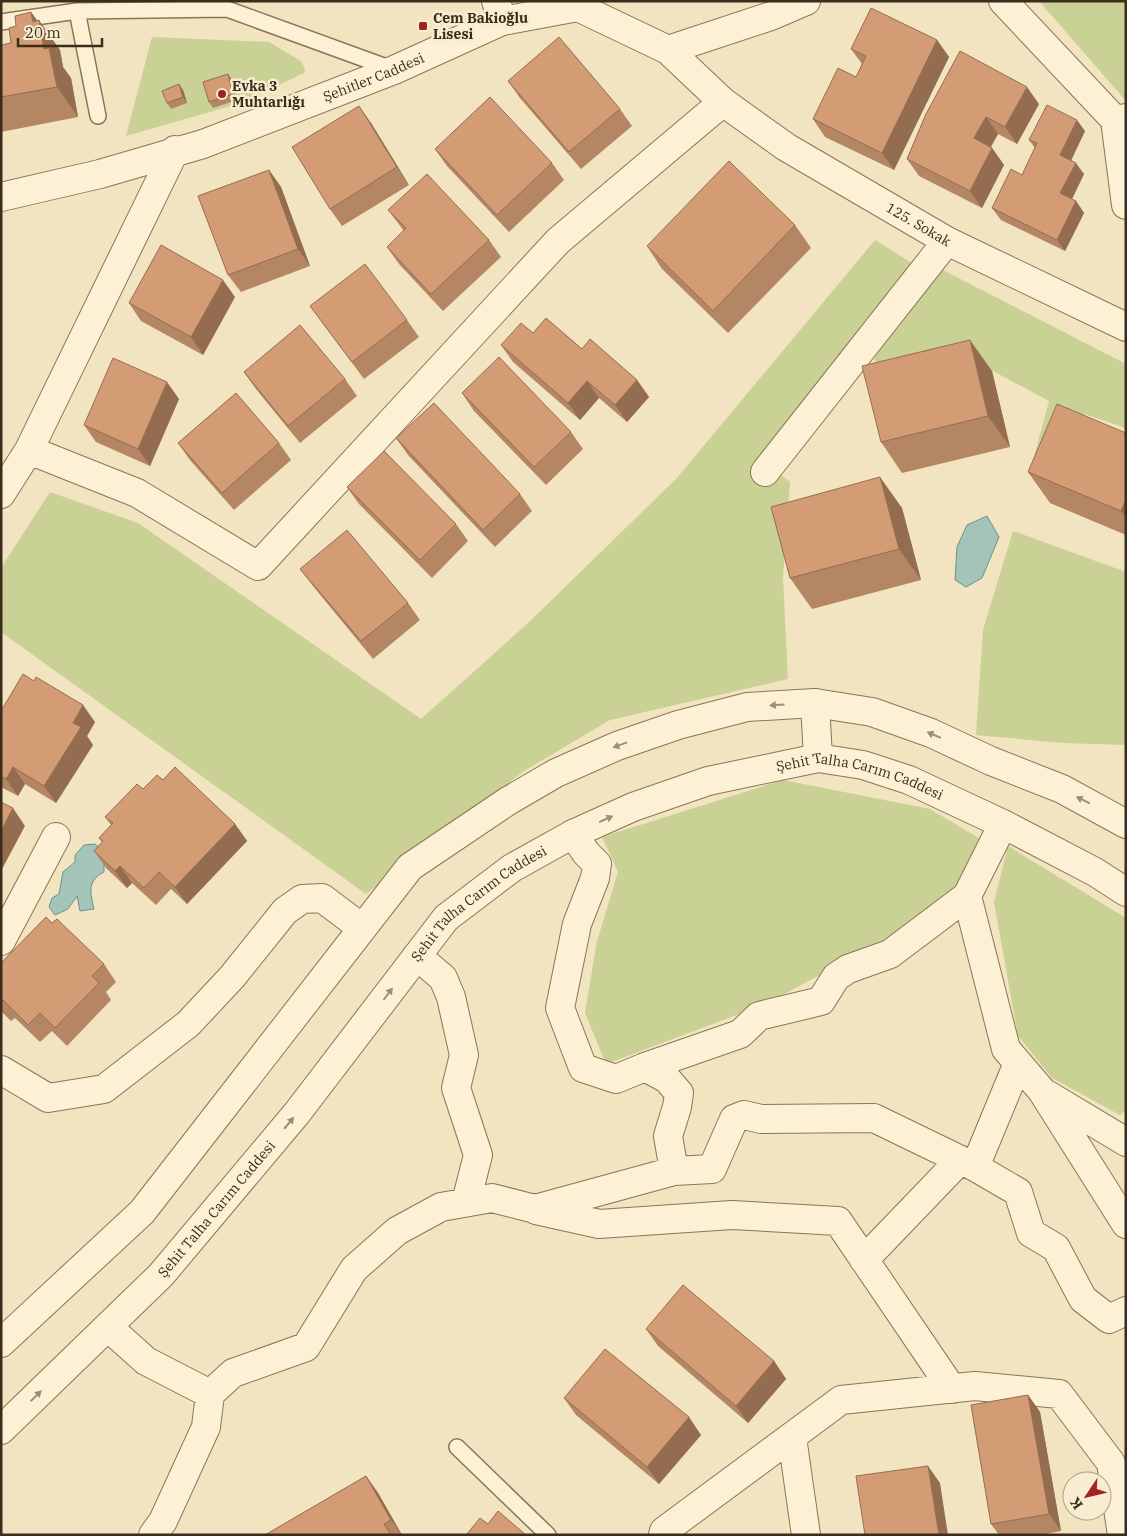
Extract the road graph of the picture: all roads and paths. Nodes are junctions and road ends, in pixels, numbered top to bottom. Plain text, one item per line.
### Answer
1 (194, 1) edge
2 (806, 1) edge
3 (1003, 1) edge
4 (227, 9) junction
5 (771, 9) edge
6 (77, 11) junction
7 (499, 11) edge
8 (1, 22) edge
9 (668, 50) junction
10 (394, 70) junction
11 (723, 102) junction
12 (98, 116) dead end
13 (1120, 119) edge
14 (176, 150) junction
15 (1, 197) edge
16 (1126, 205) edge
17 (947, 241) junction
18 (1126, 327) edge
19 (30, 450) junction
20 (765, 472) dead end
21 (1, 494) edge
22 (815, 703) junction
23 (818, 758) junction
24 (1003, 824) junction
25 (1126, 824) edge
26 (573, 834) junction
27 (56, 837) dead end
28 (1126, 892) edge
29 (967, 896) junction
30 (362, 928) junction
31 (1, 941) edge
32 (417, 956) junction
33 (1018, 1063) junction
34 (645, 1067) junction
35 (1, 1070) edge
36 (1042, 1091) junction
37 (1126, 1142) edge
38 (967, 1164) junction
39 (674, 1171) junction
40 (466, 1202) junction
41 (535, 1209) junction
42 (1126, 1224) edge
43 (864, 1260) junction
44 (1126, 1311) edge
45 (108, 1327) junction
46 (1, 1343) edge
47 (952, 1389) junction
48 (210, 1394) junction
49 (1, 1430) edge
50 (792, 1437) junction
51 (458, 1447) dead end
52 (153, 1535) edge
53 (548, 1535) edge
54 (663, 1535) edge
55 (806, 1535) edge
56 (1122, 1535) edge

1 - 4 lane
2 - 5 street
3 - 13 street
4 - 6 lane
4 - 10 lane
5 - 9 street
6 - 8 lane
6 - 12 lane
7 - 9 street, Şehitler Caddesi
7 - 10 street, Şehitler Caddesi
9 - 11 street, Şehitler Caddesi
10 - 14 street, Şehitler Caddesi
11 - 17 street, 125. Sokak
11 - 19 street
13 - 16 street
14 - 15 street, Şehitler Caddesi
14 - 19 street
17 - 18 street, 125. Sokak
17 - 20 street
19 - 21 street
22 - 23 street
25 -> 22 street
22 -> 30 street
23 - 24 street, Şehit Talha Carım Caddesi
26 -> 23 street, Şehit Talha Carım Caddesi
24 - 28 street, Şehit Talha Carım Caddesi
24 - 29 street
26 - 32 street, Şehit Talha Carım Caddesi
26 - 34 street
27 - 31 street
29 - 33 street
29 - 34 street
30 - 35 street
30 - 46 street
32 - 40 street
45 -> 32 street, Şehit Talha Carım Caddesi
33 - 36 street
33 - 38 street
34 - 39 street
36 - 37 street
36 - 42 street
38 - 39 street
38 - 43 street
38 - 44 street
39 - 41 street
40 - 41 street
40 - 48 street
41 - 43 street
43 - 47 street
45 - 48 street
49 -> 45 street, Şehit Talha Carım Caddesi
47 - 50 street
47 - 56 street
48 - 52 street
50 - 54 street
50 - 55 street
51 - 53 lane

